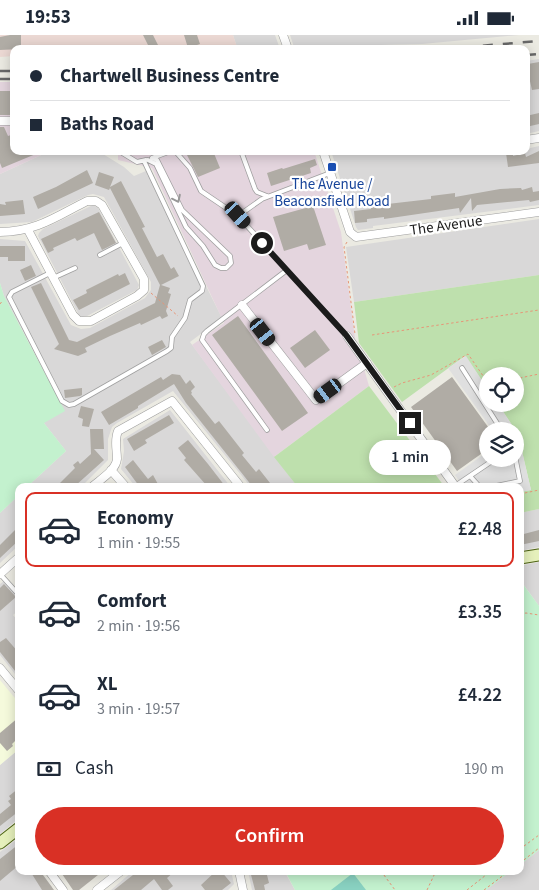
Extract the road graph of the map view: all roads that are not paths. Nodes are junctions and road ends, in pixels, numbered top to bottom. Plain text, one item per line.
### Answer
1 (125, 155) edge
2 (160, 155) edge
3 (179, 155) edge
4 (242, 155) edge
5 (324, 155) edge
6 (153, 158) junction
7 (146, 160) junction
8 (330, 173) junction
9 (269, 197) junction
10 (539, 212) edge
11 (238, 215) junction
12 (28, 230) junction
13 (0, 232) edge
14 (123, 243) junction
15 (100, 255) dead end
16 (75, 268) dead end
17 (288, 270) junction
18 (52, 276) junction
19 (242, 305) junction
20 (346, 335) joint
21 (367, 363) junction
22 (462, 368) dead end
23 (496, 422) edge
24 (267, 430) dead end
25 (483, 467) edge
26 (517, 467) edge
27 (111, 470) junction
28 (470, 476) junction
29 (96, 483) edge
30 (122, 483) edge
31 (238, 483) edge
32 (453, 483) edge
33 (460, 483) edge
34 (476, 483) edge
35 (510, 483) edge
36 (539, 555) edge
37 (524, 557) edge
38 (15, 561) edge
39 (0, 574) edge
40 (15, 591) edge
41 (0, 668) edge
42 (15, 686) edge
43 (15, 832) edge
44 (0, 843) edge
45 (52, 875) edge
46 (116, 875) edge
47 (240, 875) edge
48 (63, 890) edge
49 (97, 890) edge
50 (243, 890) edge

1 - 7 lane
2 - 6 lane
3 - 11 lane
4 - 9 lane
5 - 8 street
6 - 7 lane
6 -> 7 lane
7 - 18 lane
8 - 9 lane
8 - 10 street, The Avenue
9 - 11 lane
11 - 17 lane
12 - 13 street
12 - 14 street
12 - 18 street
14 - 15 lane
14 - 18 street
16 - 18 lane
17 - 19 lane
17 - 20 lane
19 - 21 street
19 - 24 lane
20 - 21 street
21 - 32 street
22 - 23 lane
25 - 28 lane
26 - 35 lane
27 - 29 street
27 - 30 street
27 - 31 street
28 - 33 lane
28 - 34 lane
36 - 37 street
38 - 39 street
39 - 40 lane
41 - 42 street
43 - 44 street
45 - 48 street
46 - 49 street
47 - 50 street

